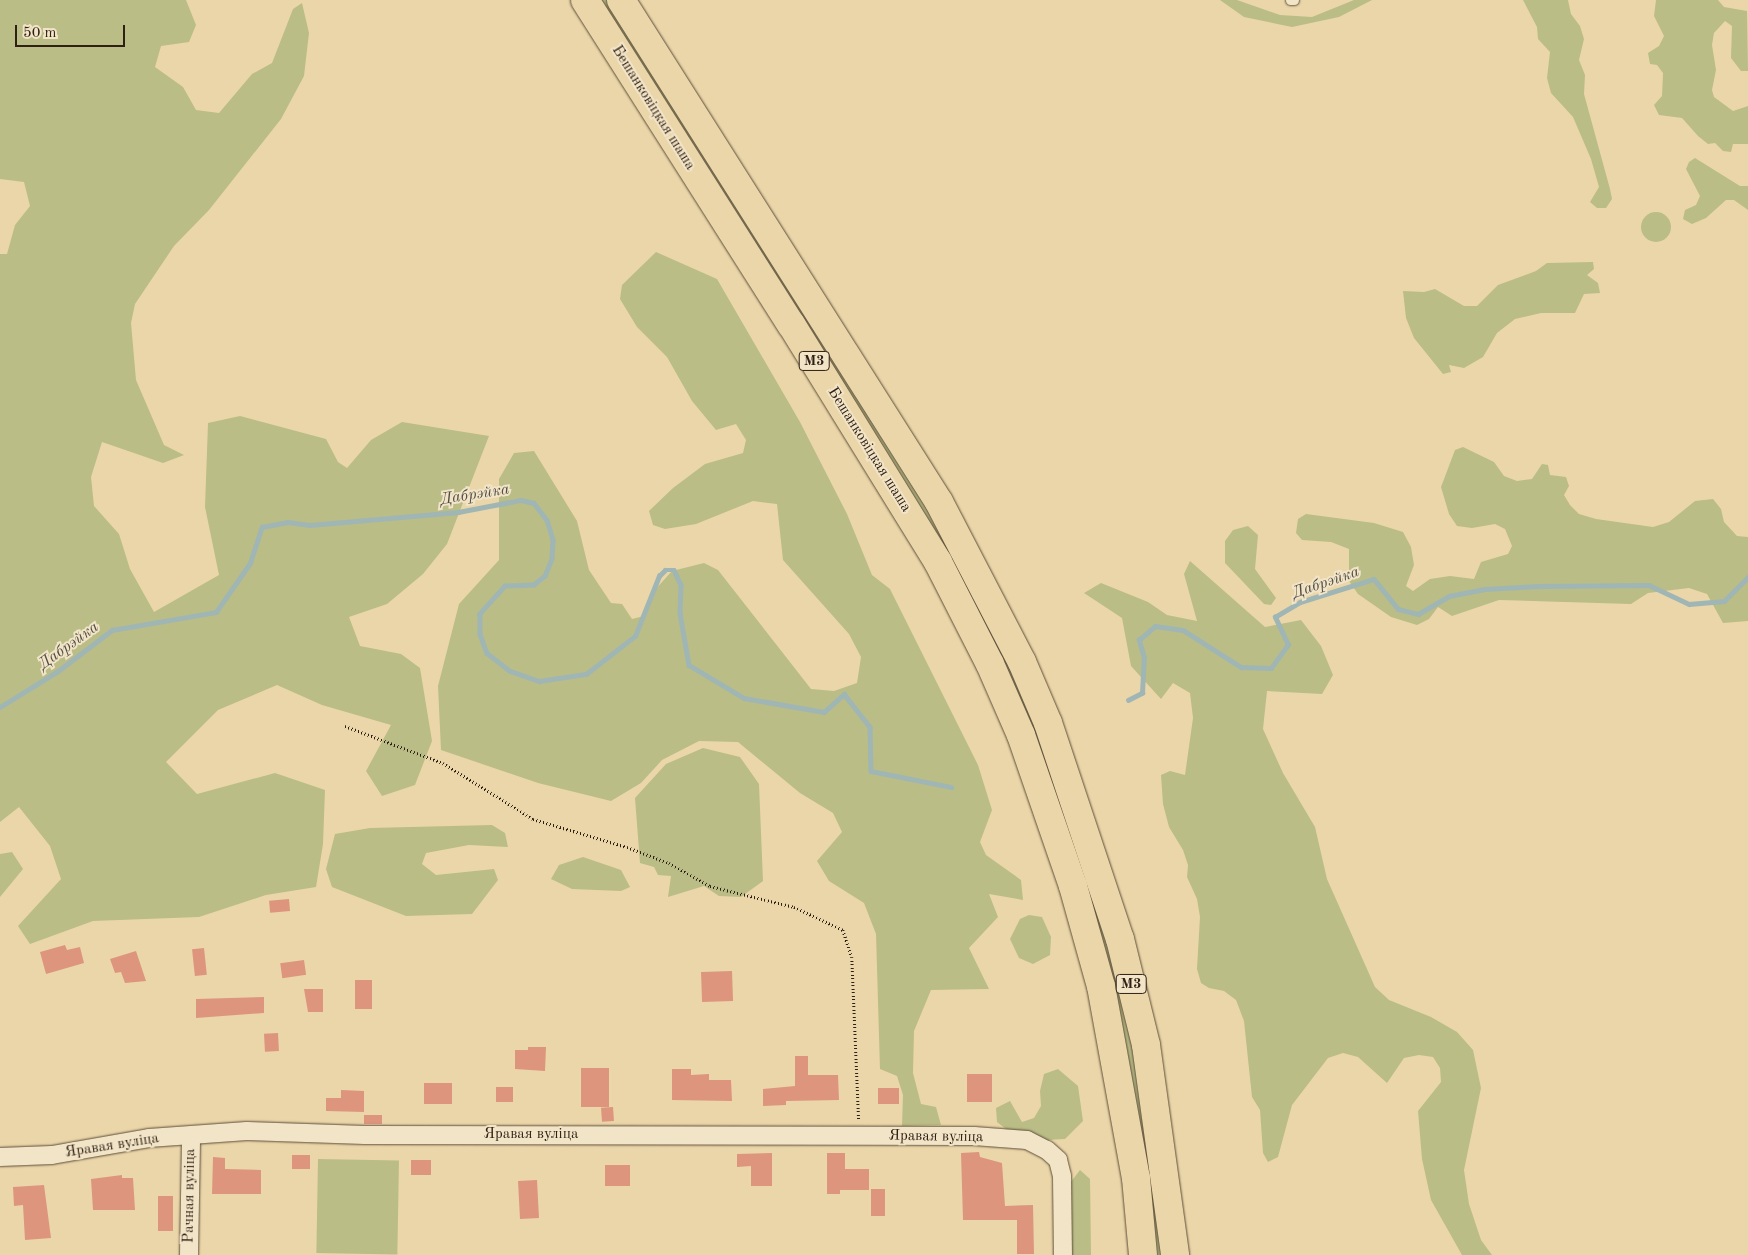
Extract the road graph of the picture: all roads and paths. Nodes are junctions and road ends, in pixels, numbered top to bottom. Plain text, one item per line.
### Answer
1 (585, 0) edge
2 (621, 0) edge
3 (1290, 0) edge
4 (1294, 0) edge
5 (344, 726) dead end
6 (859, 1135) junction
7 (191, 1136) junction
8 (0, 1157) edge
9 (189, 1255) edge
10 (1063, 1255) edge
11 (1143, 1255) edge
12 (1175, 1255) edge

1 - 11 main road, Бешанковіцкая шаша / М3
2 - 12 main road, Бешанковіцкая шаша / М3
3 - 4 lane
5 - 6 path
6 - 7 street, Яравая вуліца
6 - 10 street, Яравая вуліца
7 - 8 street, Яравая вуліца
7 - 9 street, Рачная вуліца

